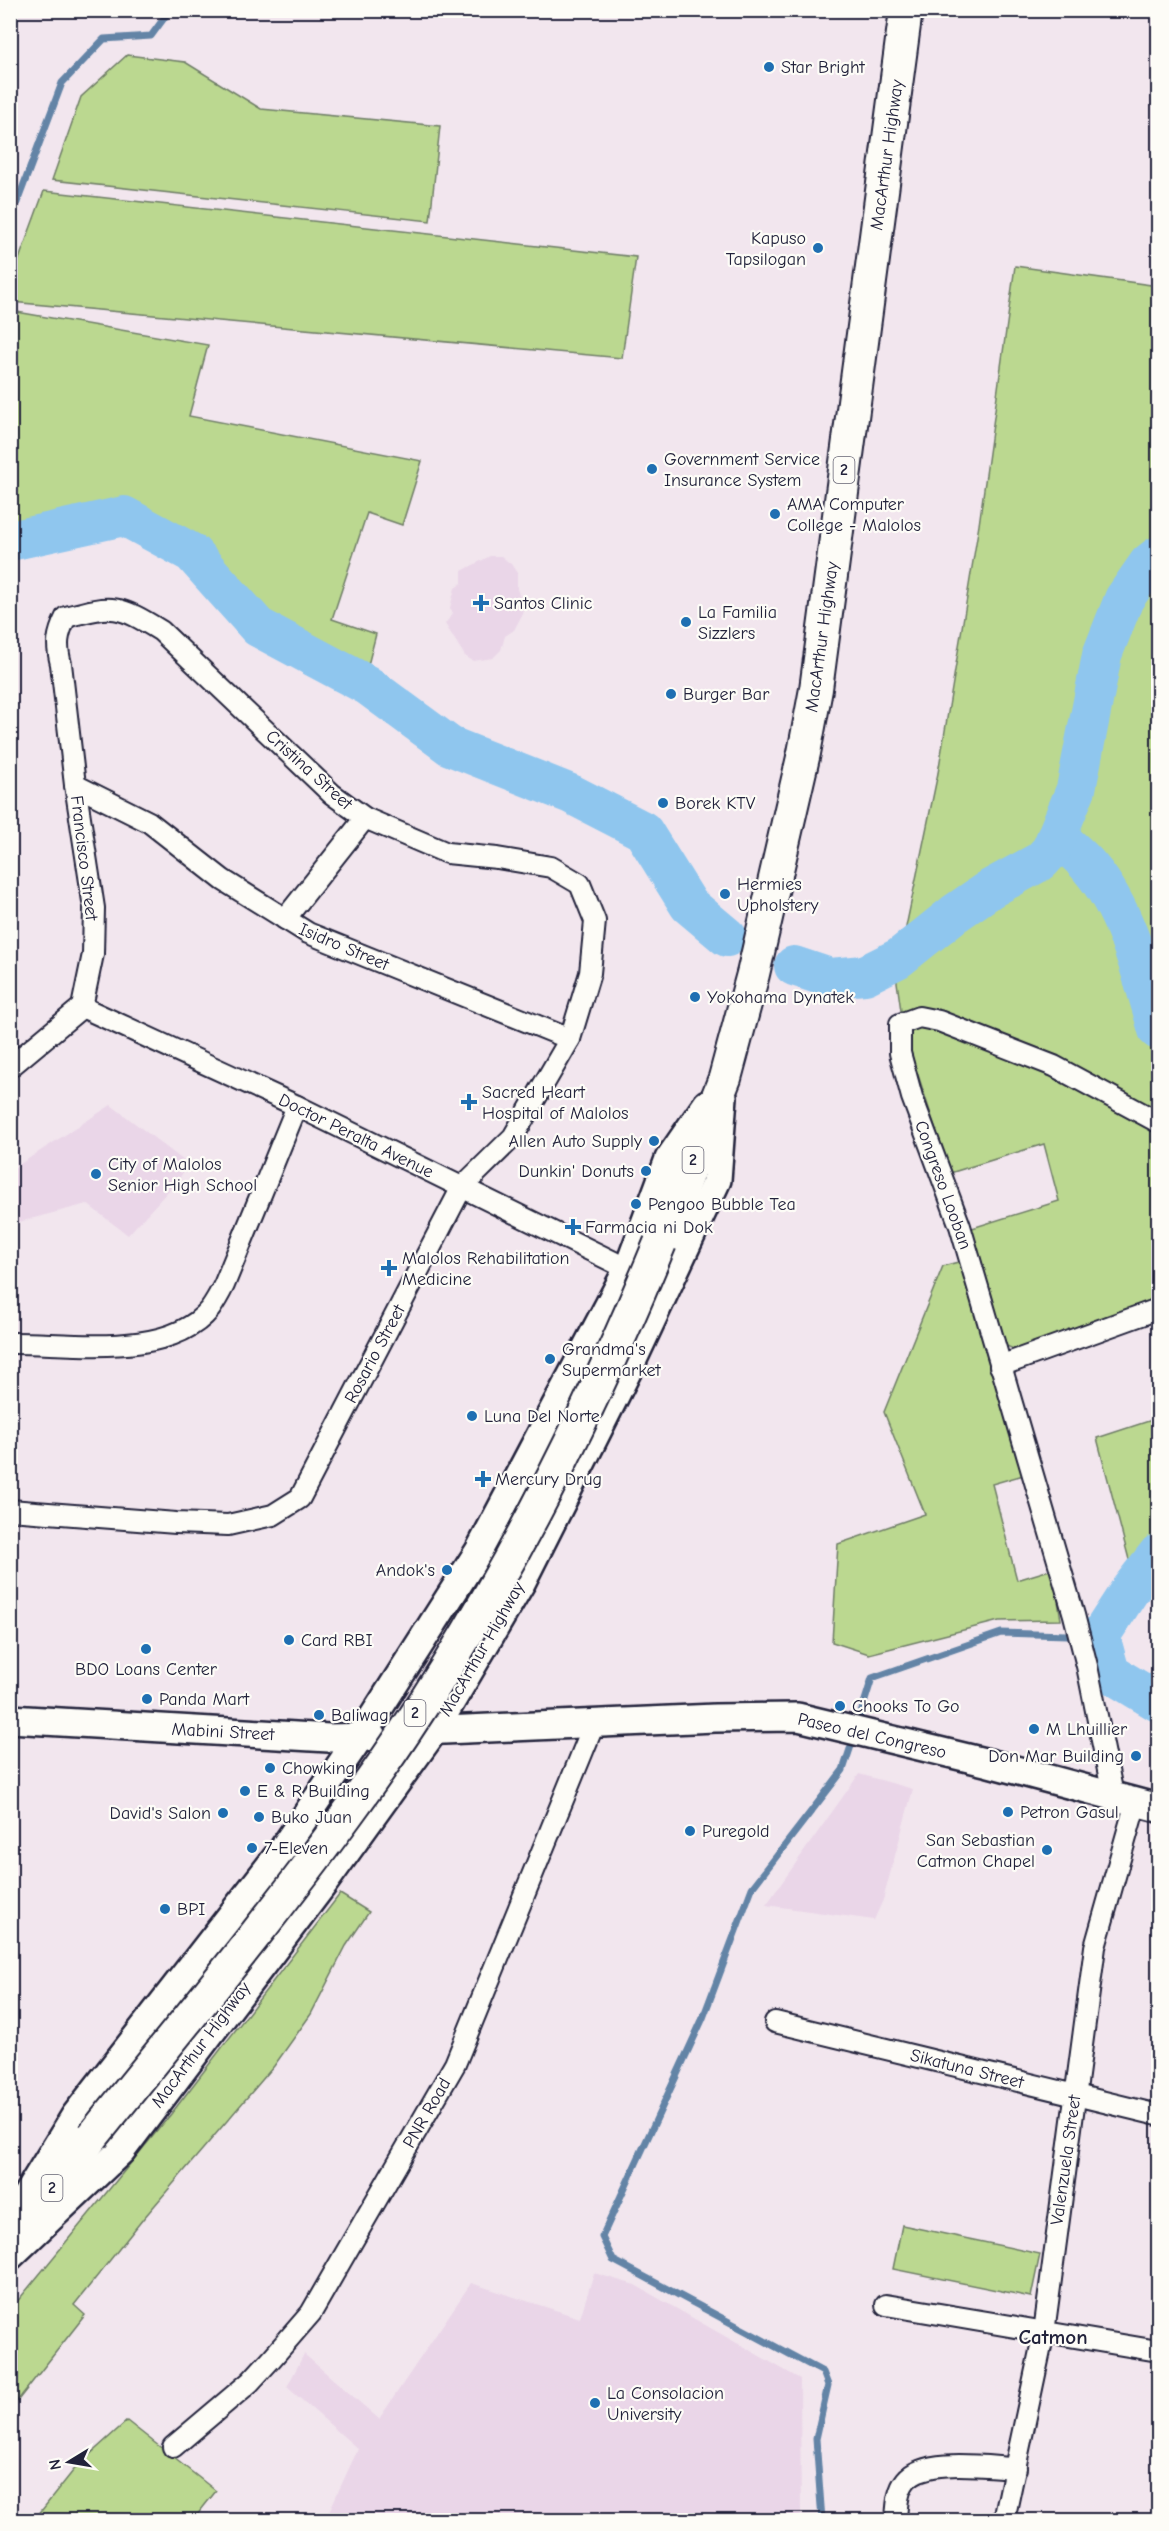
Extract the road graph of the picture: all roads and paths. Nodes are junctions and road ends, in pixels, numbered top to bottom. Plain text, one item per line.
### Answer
1 (906, 10) edge
2 (66, 617) joint
3 (75, 785) junction
4 (364, 818) junction
5 (285, 919) junction
6 (595, 921) joint
7 (82, 1007) junction
8 (570, 1039) junction
9 (10, 1067) edge
10 (725, 1078) junction
11 (297, 1106) junction
12 (1158, 1122) edge
13 (462, 1187) junction
14 (628, 1269) junction
15 (1158, 1309) edge
16 (10, 1343) edge
17 (1000, 1366) junction
18 (10, 1510) edge
19 (10, 1719) edge
20 (594, 1724) junction
21 (435, 1730) junction
22 (358, 1739) junction
23 (1136, 1802) edge
24 (775, 2022) dead end
25 (1075, 2096) junction
26 (1158, 2115) edge
27 (10, 2222) edge
28 (10, 2240) edge
29 (10, 2256) edge
30 (886, 2305) dead end
31 (1044, 2332) junction
32 (1158, 2351) edge
33 (173, 2447) dead end
34 (1016, 2468) junction
35 (896, 2520) edge
36 (1004, 2520) edge

1 - 10 highway, MacArthur Highway / 2
2 - 3 street, Francisco Street
2 - 4 street, Cristina Street
3 - 5 street, Isidro Street
3 - 7 street, Francisco Street
4 - 5 street
4 - 6 street, Cristina Street
5 - 8 street, Isidro Street
6 - 8 street, Rosario Street
7 - 9 street
7 - 11 street, Doctor Peralta Avenue
8 - 13 street, Rosario Street
10 - 14 main road, MacArthur Highway
10 - 21 main road, MacArthur Highway
10 - 28 highway, MacArthur Highway / 2, bridge
11 - 13 street, Doctor Peralta Avenue
11 - 16 street
12 - 17 street, Congreso Looban
13 - 14 street, Doctor Peralta Avenue
13 - 18 street, Rosario Street
14 - 22 main road, MacArthur Highway
15 - 17 street
17 - 23 street, Congreso Looban
19 - 22 main road, Mabini Street
20 - 21 main road, Paseo del Congreso
20 - 23 main road, Paseo del Congreso
20 - 33 street, PNR Road
21 - 22 main road, Mabini Street
21 - 29 main road, MacArthur Highway
22 - 27 main road, MacArthur Highway
23 - 25 street, Valenzuela Street
24 - 25 street, Sikatuna Street
25 - 26 street, Sikatuna Street
25 - 31 street, Valenzuela Street
30 - 31 street
31 - 32 street
31 - 34 street, Valenzuela Street
34 - 35 street
34 - 36 street, Valenzuela Street

